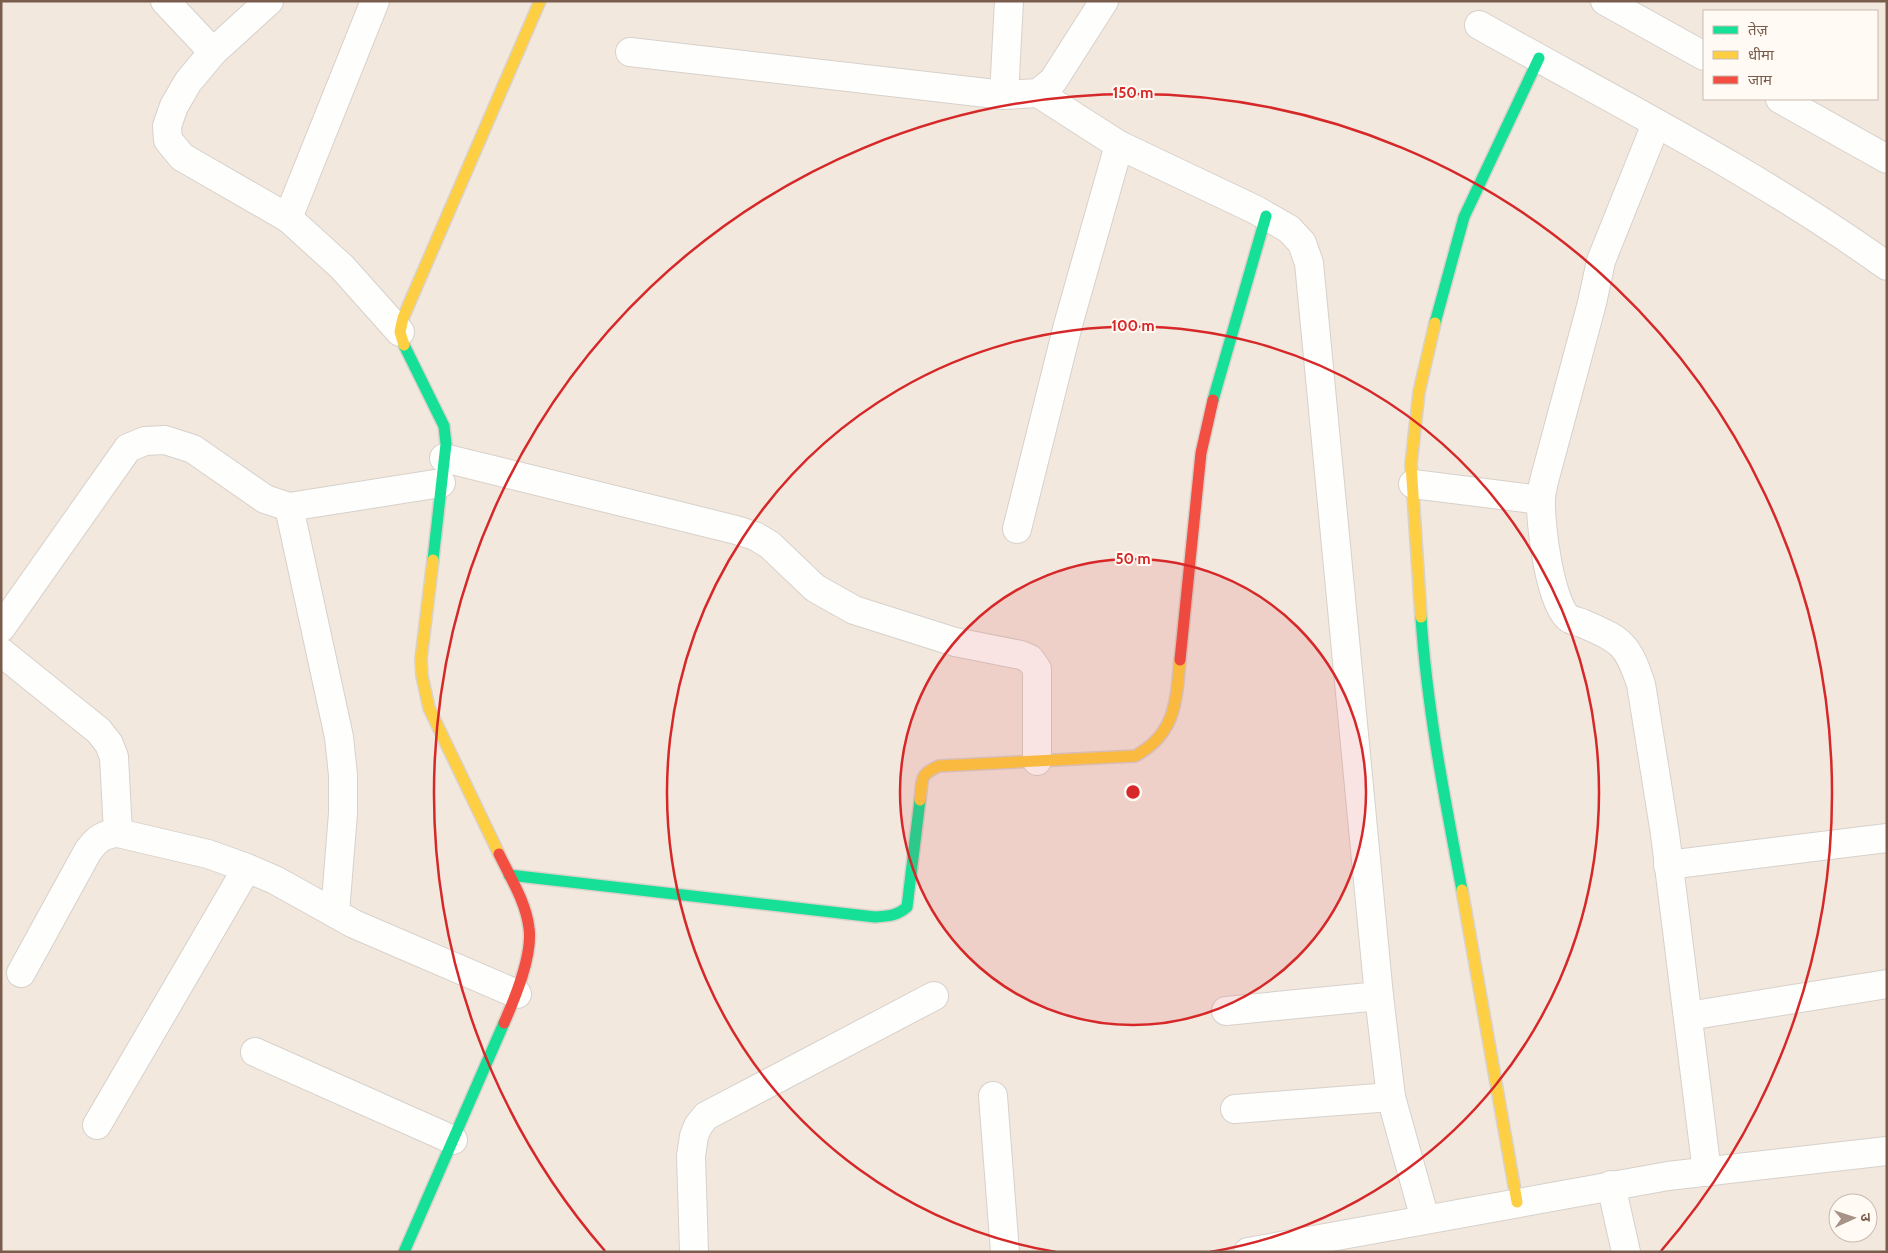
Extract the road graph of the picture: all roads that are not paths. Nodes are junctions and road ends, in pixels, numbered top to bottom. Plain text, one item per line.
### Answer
1 (165, 1) edge
2 (269, 1) edge
3 (375, 1) edge
4 (540, 1) edge
5 (1009, 1) edge
6 (1104, 1) edge
7 (1605, 1) edge
8 (1479, 25) dead end
9 (213, 52) junction
10 (630, 52) dead end
11 (1703, 55) edge
12 (1539, 58) junction
13 (1038, 94) junction
14 (1004, 95) junction
15 (1782, 100) edge
16 (1656, 124) junction
17 (1119, 145) junction
18 (1887, 159) edge
19 (1266, 216) junction
20 (288, 218) junction
21 (1887, 266) edge
22 (400, 332) junction
23 (443, 471) junction
24 (1413, 484) junction
25 (1541, 500) junction
26 (289, 507) junction
27 (1017, 528) dead end
28 (1, 628) edge
29 (1, 652) edge
30 (1037, 761) junction
31 (118, 833) junction
32 (1887, 838) edge
33 (1668, 865) junction
34 (247, 868) junction
35 (509, 875) junction
36 (335, 913) junction
37 (21, 973) dead end
38 (1887, 984) edge
39 (517, 994) junction
40 (934, 996) dead end
41 (1379, 996) junction
42 (1226, 1011) dead end
43 (1688, 1016) junction
44 (255, 1052) dead end
45 (993, 1096) dead end
46 (1391, 1097) junction
47 (1235, 1109) dead end
48 (97, 1125) dead end
49 (453, 1140) junction
50 (1887, 1151) edge
51 (1707, 1172) junction
52 (1611, 1185) junction
53 (1517, 1202) junction
54 (1425, 1219) junction
55 (1359, 1242) edge
56 (404, 1252) edge
57 (694, 1252) edge
58 (1005, 1252) edge
59 (1248, 1252) edge
60 (1626, 1252) edge

1 - 9 street
2 - 9 street
3 - 20 street
4 - 22 street
5 - 14 street
6 - 13 street
7 - 11 street
8 - 12 street
9 - 20 street
10 - 14 street
12 - 16 street
12 - 24 street
13 - 14 street
13 - 17 street
15 - 18 street
16 - 21 street
16 - 25 street
17 - 19 street
17 - 27 street
19 - 30 street
19 - 41 street
20 - 22 street
22 - 23 street
23 - 26 street
23 - 30 street
23 - 35 street
24 - 25 street
24 - 53 street
25 - 33 street
26 - 28 street
26 - 36 street
29 - 31 street
30 - 35 street
31 - 34 street
31 - 37 street
32 - 33 street
33 - 43 street
34 - 36 street
34 - 48 street
35 - 39 street
36 - 39 street
38 - 43 street
39 - 49 street
40 - 57 street
41 - 42 street
41 - 46 street
43 - 51 street
44 - 49 street
45 - 58 street
46 - 47 street
46 - 54 street
49 - 56 street
50 - 51 street
51 - 52 street
52 - 53 street
52 - 60 street
53 - 54 street
54 - 55 street
55 - 59 street

